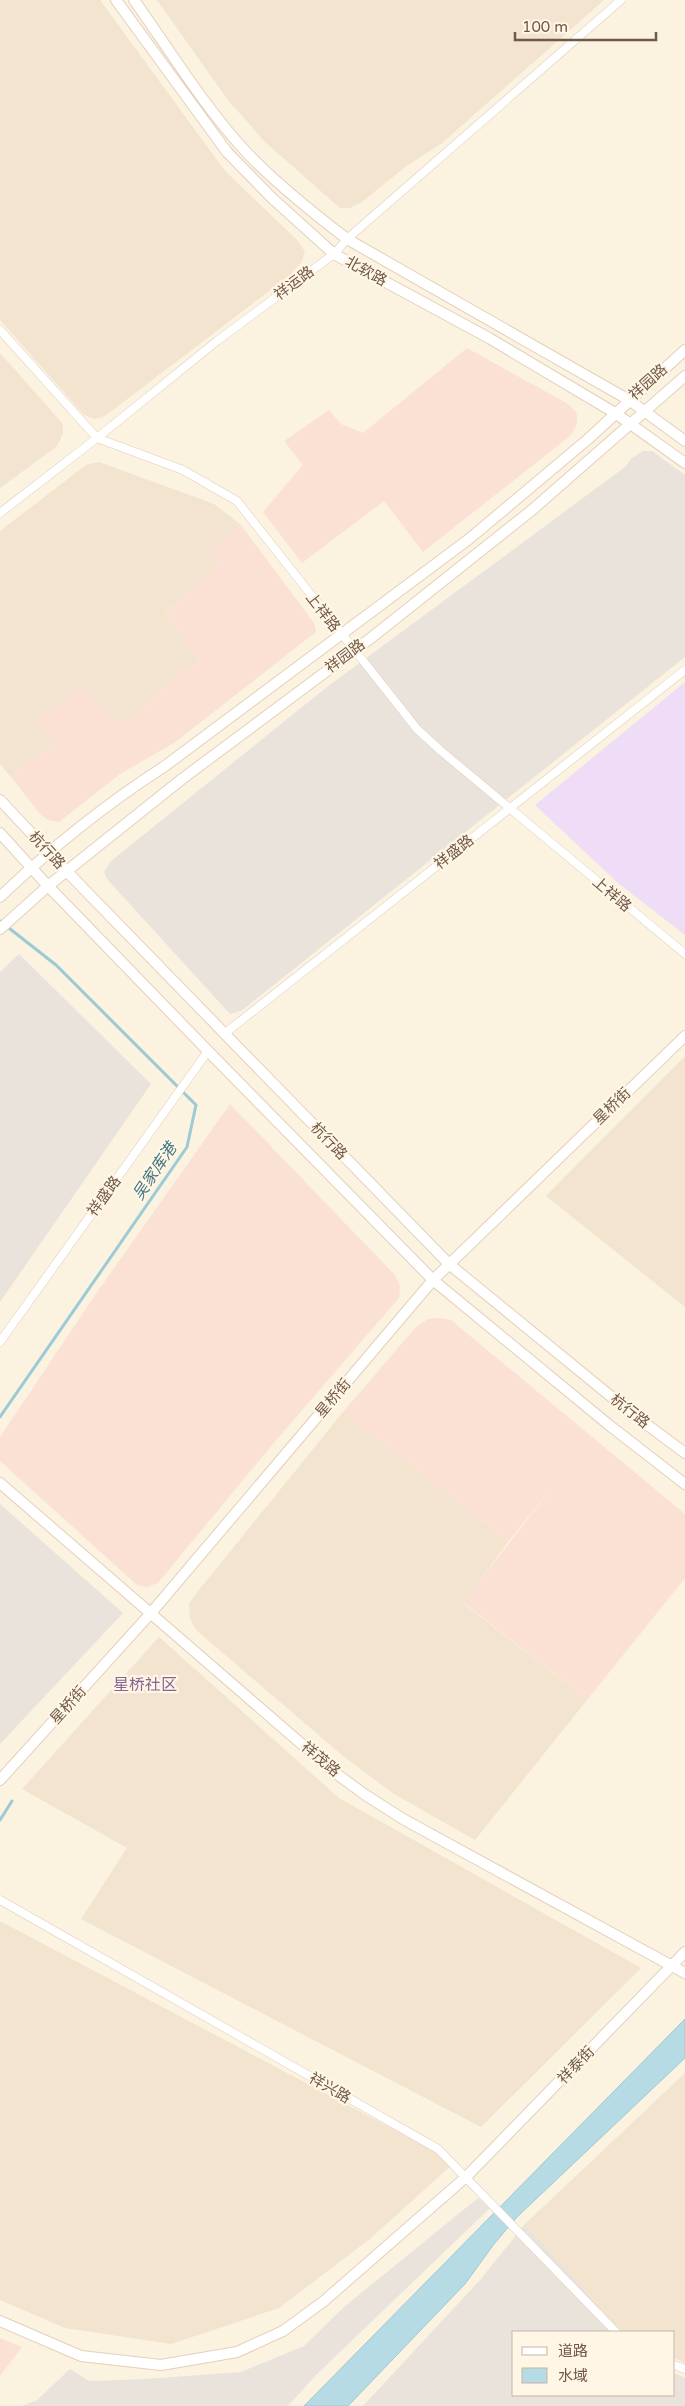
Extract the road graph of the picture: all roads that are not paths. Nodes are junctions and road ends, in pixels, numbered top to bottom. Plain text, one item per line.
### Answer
1 (116, 0) edge
2 (134, 0) edge
3 (621, 0) edge
4 (347, 239) junction
5 (334, 254) junction
6 (0, 330) edge
7 (685, 350) edge
8 (685, 376) edge
9 (629, 400) junction
10 (645, 412) junction
11 (615, 413) junction
12 (630, 424) junction
13 (98, 438) junction
14 (685, 441) edge
15 (685, 463) edge
16 (0, 513) edge
17 (341, 634) junction
18 (353, 650) junction
19 (685, 670) edge
20 (0, 800) edge
21 (509, 809) junction
22 (0, 833) edge
23 (49, 852) junction
24 (32, 867) junction
25 (67, 871) junction
26 (48, 886) junction
27 (0, 898) edge
28 (0, 929) edge
29 (685, 954) edge
30 (224, 1034) junction
31 (685, 1036) edge
32 (208, 1051) junction
33 (449, 1264) junction
34 (433, 1280) junction
35 (0, 1342) edge
36 (685, 1453) edge
37 (0, 1484) edge
38 (685, 1484) edge
39 (152, 1613) junction
40 (0, 1780) edge
41 (0, 1900) edge
42 (685, 1952) edge
43 (671, 1966) junction
44 (685, 1973) edge
45 (466, 2177) junction
46 (0, 2321) edge
47 (615, 2331) edge

1 - 5 street, 北软路
2 - 4 street, 北软路
3 - 4 street, 祥运路
4 - 5 street, 祥运路
4 - 9 street, 北软路
5 - 11 street, 北软路
5 - 13 street, 祥运路
6 - 13 street, 上祥路
7 - 9 street, 祥园路
8 - 10 street, 祥园路
9 - 10 street, 北软路
9 - 11 street, 祥园路
10 - 12 street, 祥园路
10 - 14 street, 北软路
11 - 12 street, 北软路
11 - 17 street, 祥园路
12 - 15 street, 北软路
12 - 18 street, 祥园路
13 - 16 street, 祥运路
13 - 17 street, 上祥路
17 - 18 street, 上祥路
17 - 23 street, 祥园路
18 - 21 street, 上祥路
18 - 25 street, 祥园路
19 - 21 street, 祥盛路
20 - 23 street, 杭行路
21 - 29 street, 上祥路
21 - 30 street, 祥盛路
22 - 24 street, 杭行路
23 - 24 street, 祥园路
23 - 25 street, 杭行路
24 - 26 street, 杭行路
24 - 27 street, 祥园路
25 - 26 street, 祥园路
25 - 30 street, 杭行路
26 - 28 street, 祥园路
26 - 32 street, 杭行路
30 - 33 street, 杭行路
31 - 33 street, 星桥街
32 - 34 street, 杭行路
32 - 35 street, 祥盛路
33 - 34 street, 星桥街
33 - 36 street, 杭行路
34 - 38 street, 杭行路
34 - 39 street, 星桥街
37 - 39 street, 祥茂路
39 - 40 street, 星桥街
39 - 43 street, 祥茂路
41 - 45 street, 祥兴路
42 - 43 street, 祥泰街
43 - 44 street, 祥茂路
43 - 45 street, 祥泰街
45 - 46 street, 祥泰街
45 - 47 street, 祥兴路

